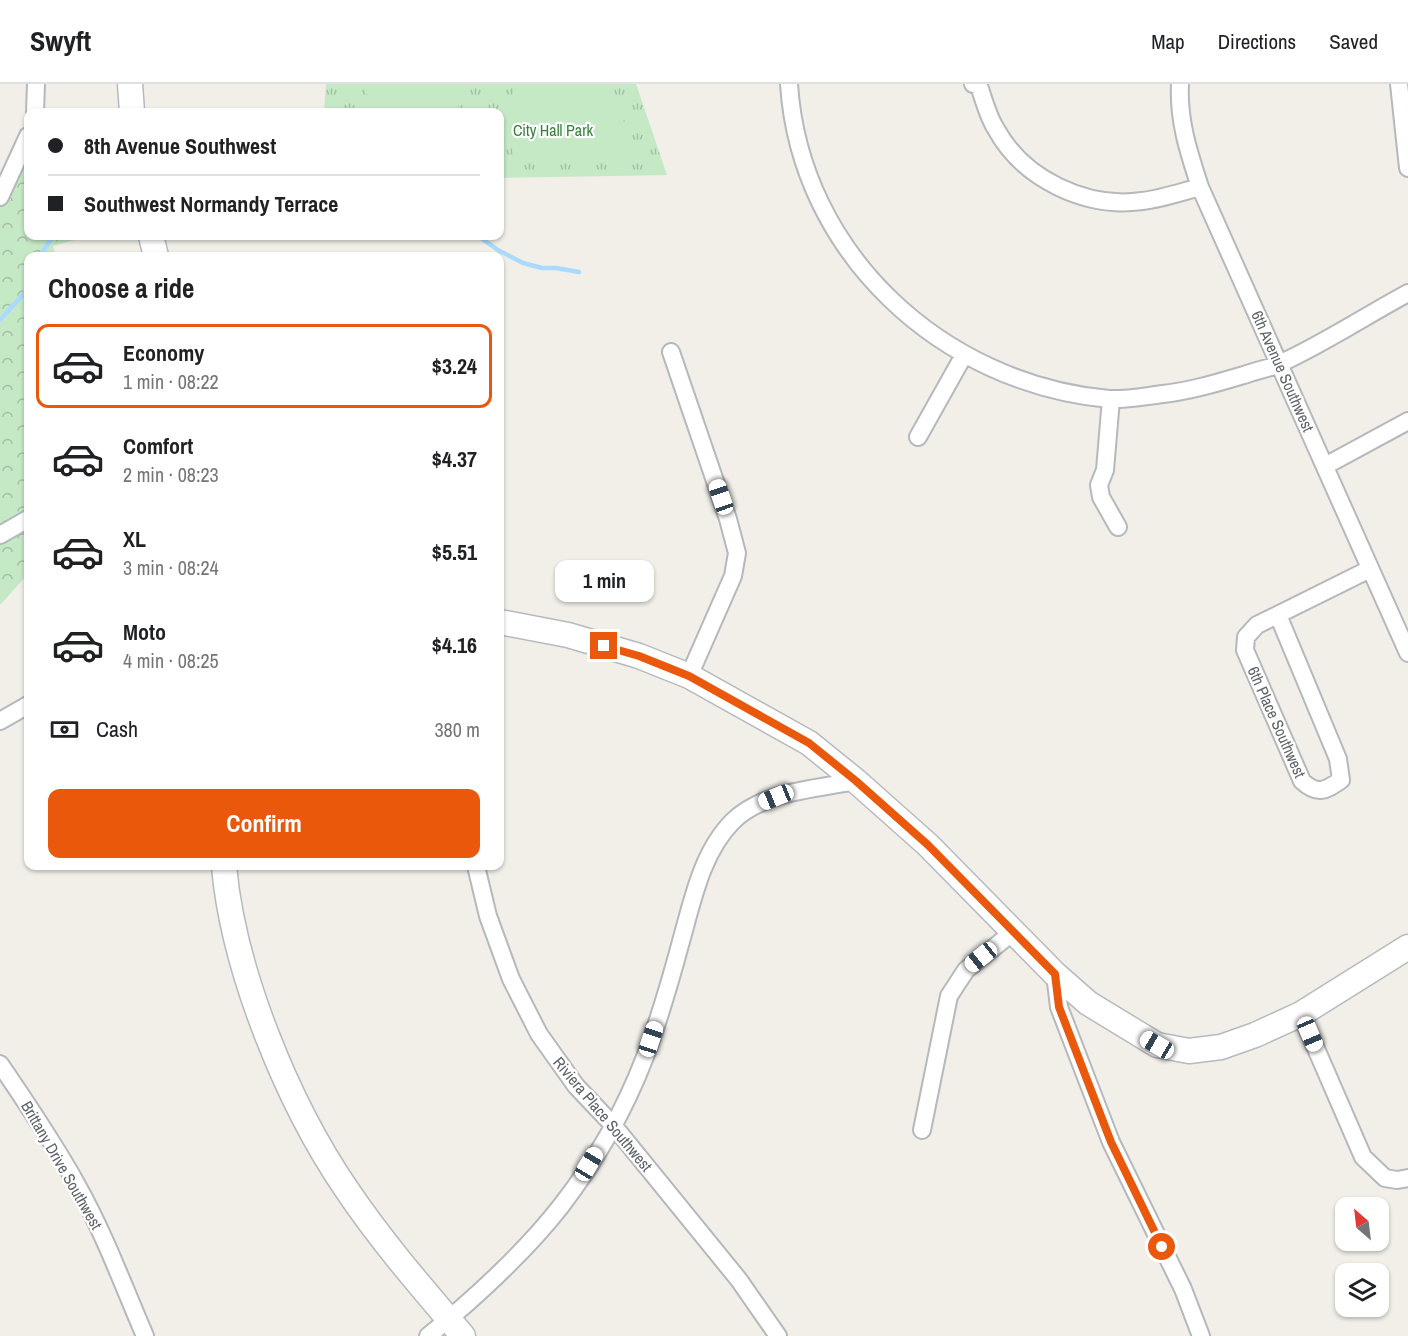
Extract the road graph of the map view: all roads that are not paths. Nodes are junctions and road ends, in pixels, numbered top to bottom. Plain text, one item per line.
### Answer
1 (36, 84) edge
2 (130, 84) edge
3 (789, 84) edge
4 (1180, 84) edge
5 (1399, 84) edge
6 (977, 85) edge
7 (35, 108) edge
8 (132, 108) edge
9 (24, 145) edge
10 (1407, 165) edge
11 (1200, 187) junction
12 (0, 197) edge
13 (1408, 293) edge
14 (671, 352) dead end
15 (964, 355) junction
16 (1280, 364) junction
17 (1111, 399) junction
18 (1408, 421) edge
19 (918, 437) dead end
20 (1325, 466) junction
21 (24, 521) edge
22 (1118, 527) dead end
23 (0, 535) edge
24 (1370, 569) junction
25 (1278, 615) junction
26 (504, 623) edge
27 (1408, 652) edge
28 (689, 676) junction
29 (24, 707) edge
30 (0, 721) edge
31 (856, 781) junction
32 (225, 870) edge
33 (477, 870) edge
34 (1013, 932) junction
35 (1408, 947) edge
36 (1055, 974) junction
37 (1300, 1014) junction
38 (0, 1064) edge
39 (613, 1125) junction
40 (922, 1130) dead end
41 (1408, 1178) edge
42 (456, 1328) edge
43 (145, 1336) edge
44 (428, 1336) edge
45 (778, 1336) edge
46 (1201, 1336) edge

1 - 7 street
2 - 8 street
3 - 15 street
4 - 11 street, 6th Avenue Southwest
5 - 10 street
6 - 11 street
9 - 12 street
11 - 16 street, 6th Avenue Southwest
13 - 16 street
14 - 28 street
15 - 17 street
15 - 19 street
16 - 17 street
16 - 20 street, 6th Avenue Southwest
17 - 22 street
18 - 20 street
20 - 24 street, 6th Avenue Southwest
21 - 23 street
24 - 25 street
24 - 27 street, 6th Avenue Southwest
25 - 25 street, 6th Place Southwest
26 - 28 street
28 - 31 street
29 - 30 street
31 - 34 street
31 - 39 street
32 - 42 street
33 - 39 street, Riviera Place Southwest
34 - 36 street
34 - 40 street
35 - 37 street
36 - 37 street
36 - 46 street
37 - 41 street
38 - 43 street, Brittany Drive Southwest
39 - 42 street
39 - 45 street, Riviera Place Southwest
42 - 44 street

